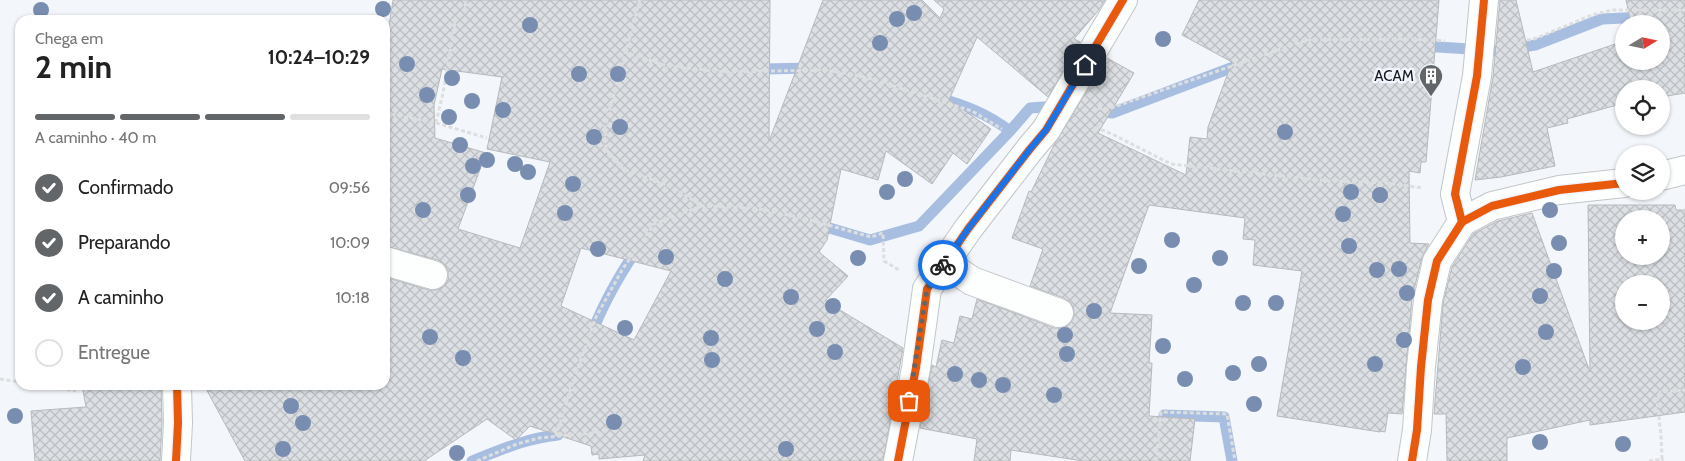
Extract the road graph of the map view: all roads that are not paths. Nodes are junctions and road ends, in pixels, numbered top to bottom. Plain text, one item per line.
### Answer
1 (1123, 0) edge
2 (1484, 0) edge
3 (1685, 170) edge
4 (1670, 174) edge
5 (1615, 184) edge
6 (1462, 222) junction
7 (390, 262) edge
8 (945, 263) junction
9 (433, 275) dead end
10 (1058, 313) dead end
11 (177, 390) edge
12 (176, 461) edge
13 (898, 461) edge
14 (1412, 461) edge

1 - 8 street
2 - 6 street
3 - 4 street
5 - 6 street
6 - 14 street
7 - 9 street
8 - 10 street
8 - 13 street
11 - 12 street

